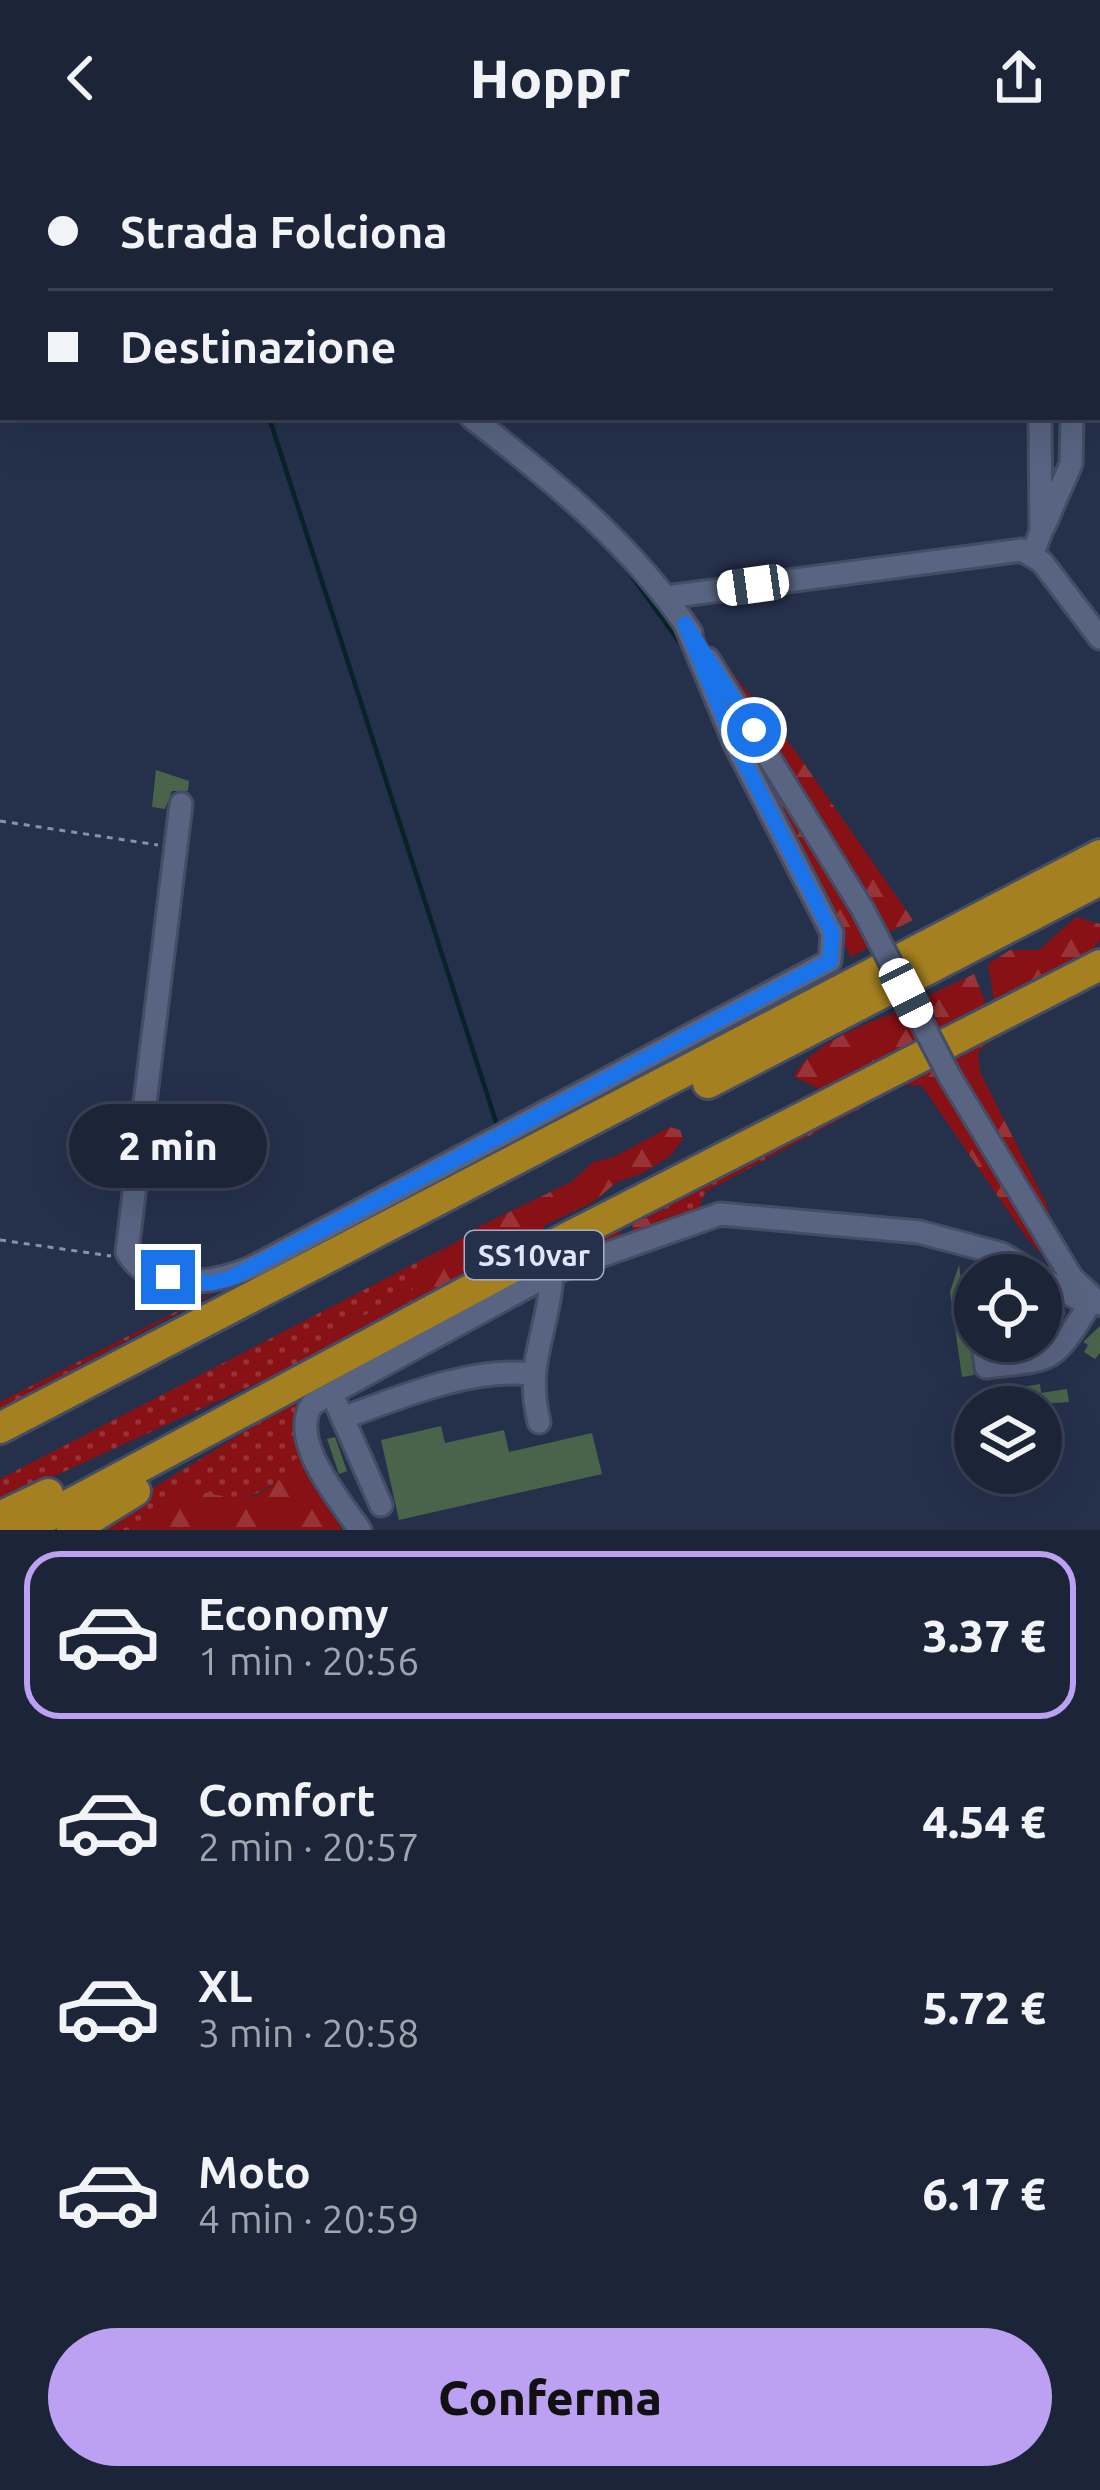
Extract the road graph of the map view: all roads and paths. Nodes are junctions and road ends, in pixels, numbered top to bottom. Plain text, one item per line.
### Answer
1 (475, 420) edge
2 (1040, 420) edge
3 (1072, 420) edge
4 (1041, 532) junction
5 (1032, 555) junction
6 (667, 597) junction
7 (685, 624) junction
8 (1100, 638) edge
9 (182, 804) dead end
10 (0, 821) edge
11 (175, 851) junction
12 (1100, 855) edge
13 (1100, 880) edge
14 (1100, 965) edge
15 (0, 1240) edge
16 (1002, 1254) edge
17 (129, 1259) junction
18 (552, 1273) junction
19 (1062, 1288) edge
20 (1096, 1306) edge
21 (1062, 1336) edge
22 (530, 1374) junction
23 (322, 1399) junction
24 (343, 1418) junction
25 (539, 1422) dead end
26 (0, 1428) edge
27 (201, 1434) junction
28 (0, 1451) edge
29 (381, 1505) dead end
30 (0, 1517) edge
31 (22, 1530) edge
32 (71, 1530) edge
33 (359, 1530) edge

1 - 6 street
2 - 4 street
3 - 4 street
4 - 5 street
5 - 6 street
5 - 8 street
6 - 7 street
7 - 17 street
7 - 20 street, bridge
9 - 11 street
10 - 11 path
11 - 17 street
12 - 26 highway
13 - 28 highway
14 - 27 highway, SS10var
15 - 17 path
16 - 18 street
18 - 22 street
18 - 23 street
19 - 20 street
20 - 21 street
22 - 24 street
22 - 25 street
23 - 24 street
23 - 33 street
24 - 29 street
27 - 30 highway
27 - 31 highway, SS10var
27 - 32 highway

